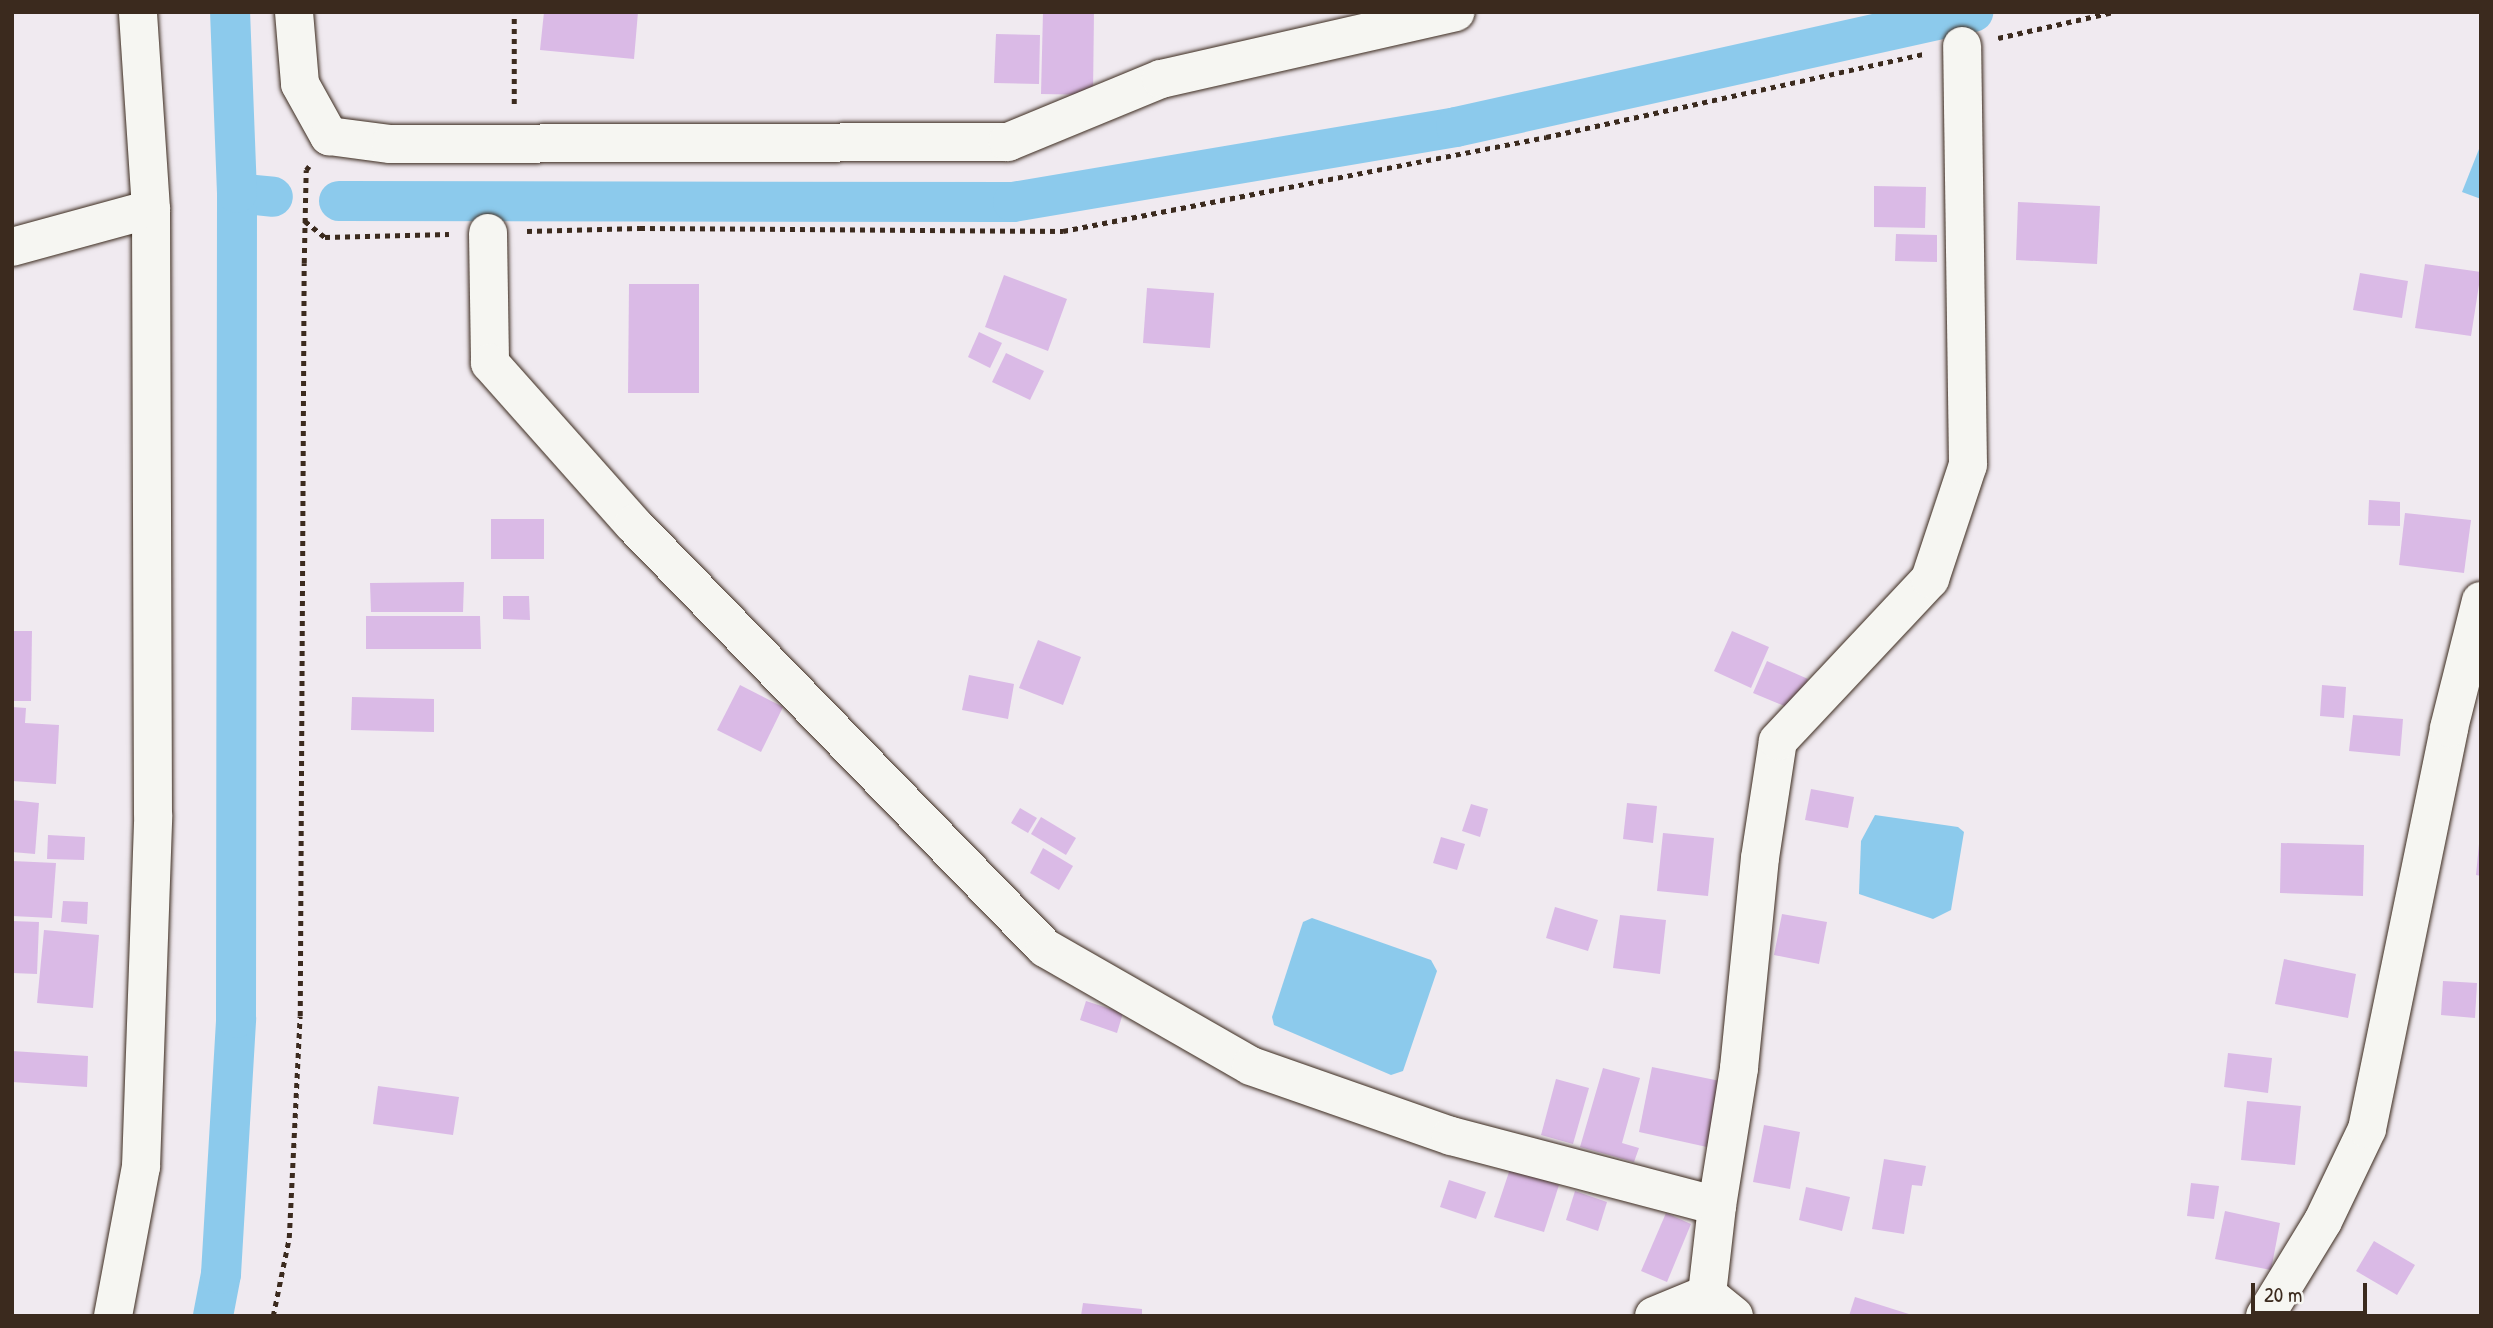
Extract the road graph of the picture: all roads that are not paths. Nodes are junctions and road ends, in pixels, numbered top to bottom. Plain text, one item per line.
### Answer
1 (138, 12) edge
2 (294, 12) edge
3 (1455, 12) edge
4 (1962, 46) road end
5 (151, 209) junction
6 (488, 233) road end
7 (12, 247) edge
8 (2481, 601) edge
9 (1717, 1206) junction
10 (1721, 1305) edge
11 (113, 1316) edge
12 (1654, 1316) edge
13 (2265, 1316) edge

1 - 5 street
2 - 3 street
4 - 9 street
5 - 7 street
5 - 11 street
6 - 9 street
8 - 13 street
9 - 10 street
10 - 12 street

